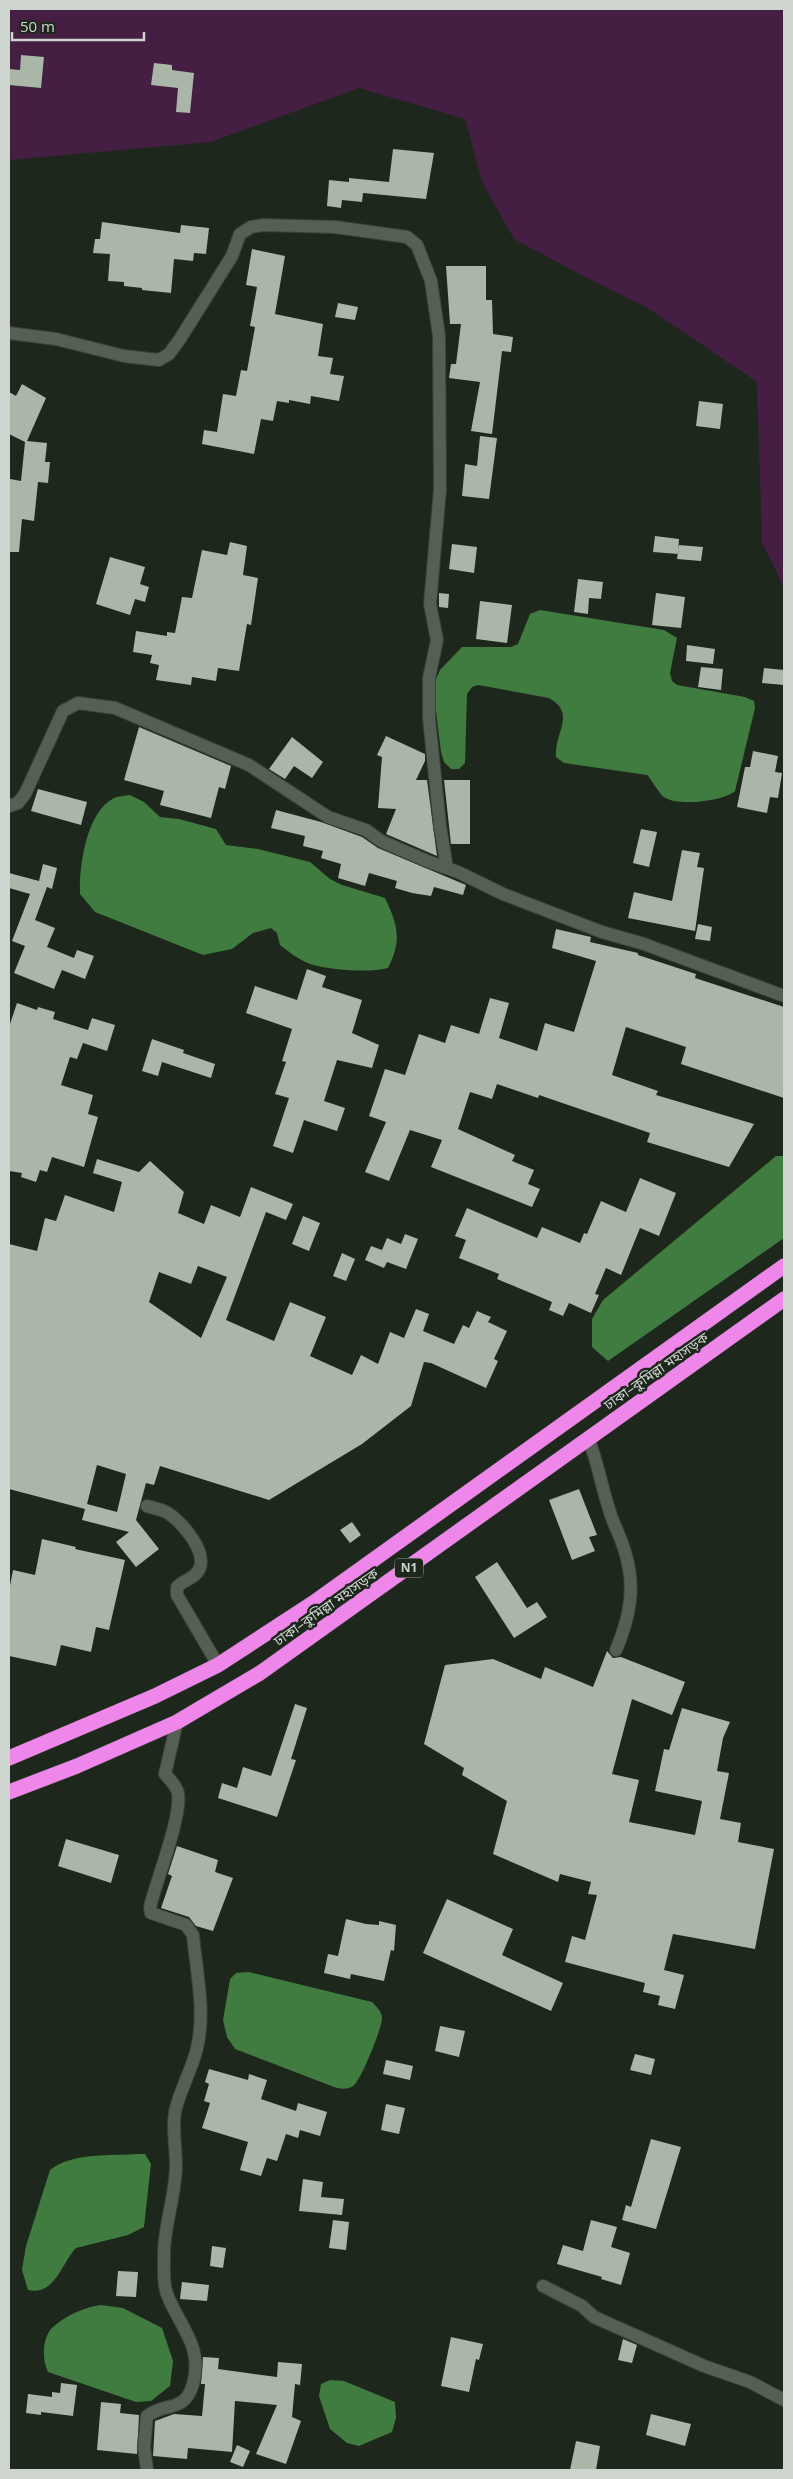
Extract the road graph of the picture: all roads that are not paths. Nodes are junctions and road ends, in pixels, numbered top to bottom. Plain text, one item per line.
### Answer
1 (9, 333) edge
2 (9, 806) edge
3 (447, 868) junction
4 (784, 996) edge
5 (784, 1266) edge
6 (784, 1299) edge
7 (588, 1438) junction
8 (147, 1506) dead end
9 (616, 1650) dead end
10 (218, 1665) junction
11 (177, 1722) junction
12 (9, 1758) edge
13 (9, 1792) edge
14 (543, 2286) dead end
15 (784, 2400) edge
16 (147, 2470) edge

1 - 3 street
2 - 3 street
3 - 4 street
5 - 10 highway, ঢাকা–কুমিল্লা মহাসড়ক / N1
6 - 7 highway, ঢাকা–কুমিল্লা মহাসড়ক / N1
7 - 9 street
7 - 11 highway, ঢাকা–কুমিল্লা মহাসড়ক / N1
8 - 10 street
10 - 12 highway, ঢাকা–কুমিল্লা মহাসড়ক / N1
11 - 13 highway, ঢাকা–কুমিল্লা মহাসড়ক / N1
11 - 16 street
14 - 15 street

